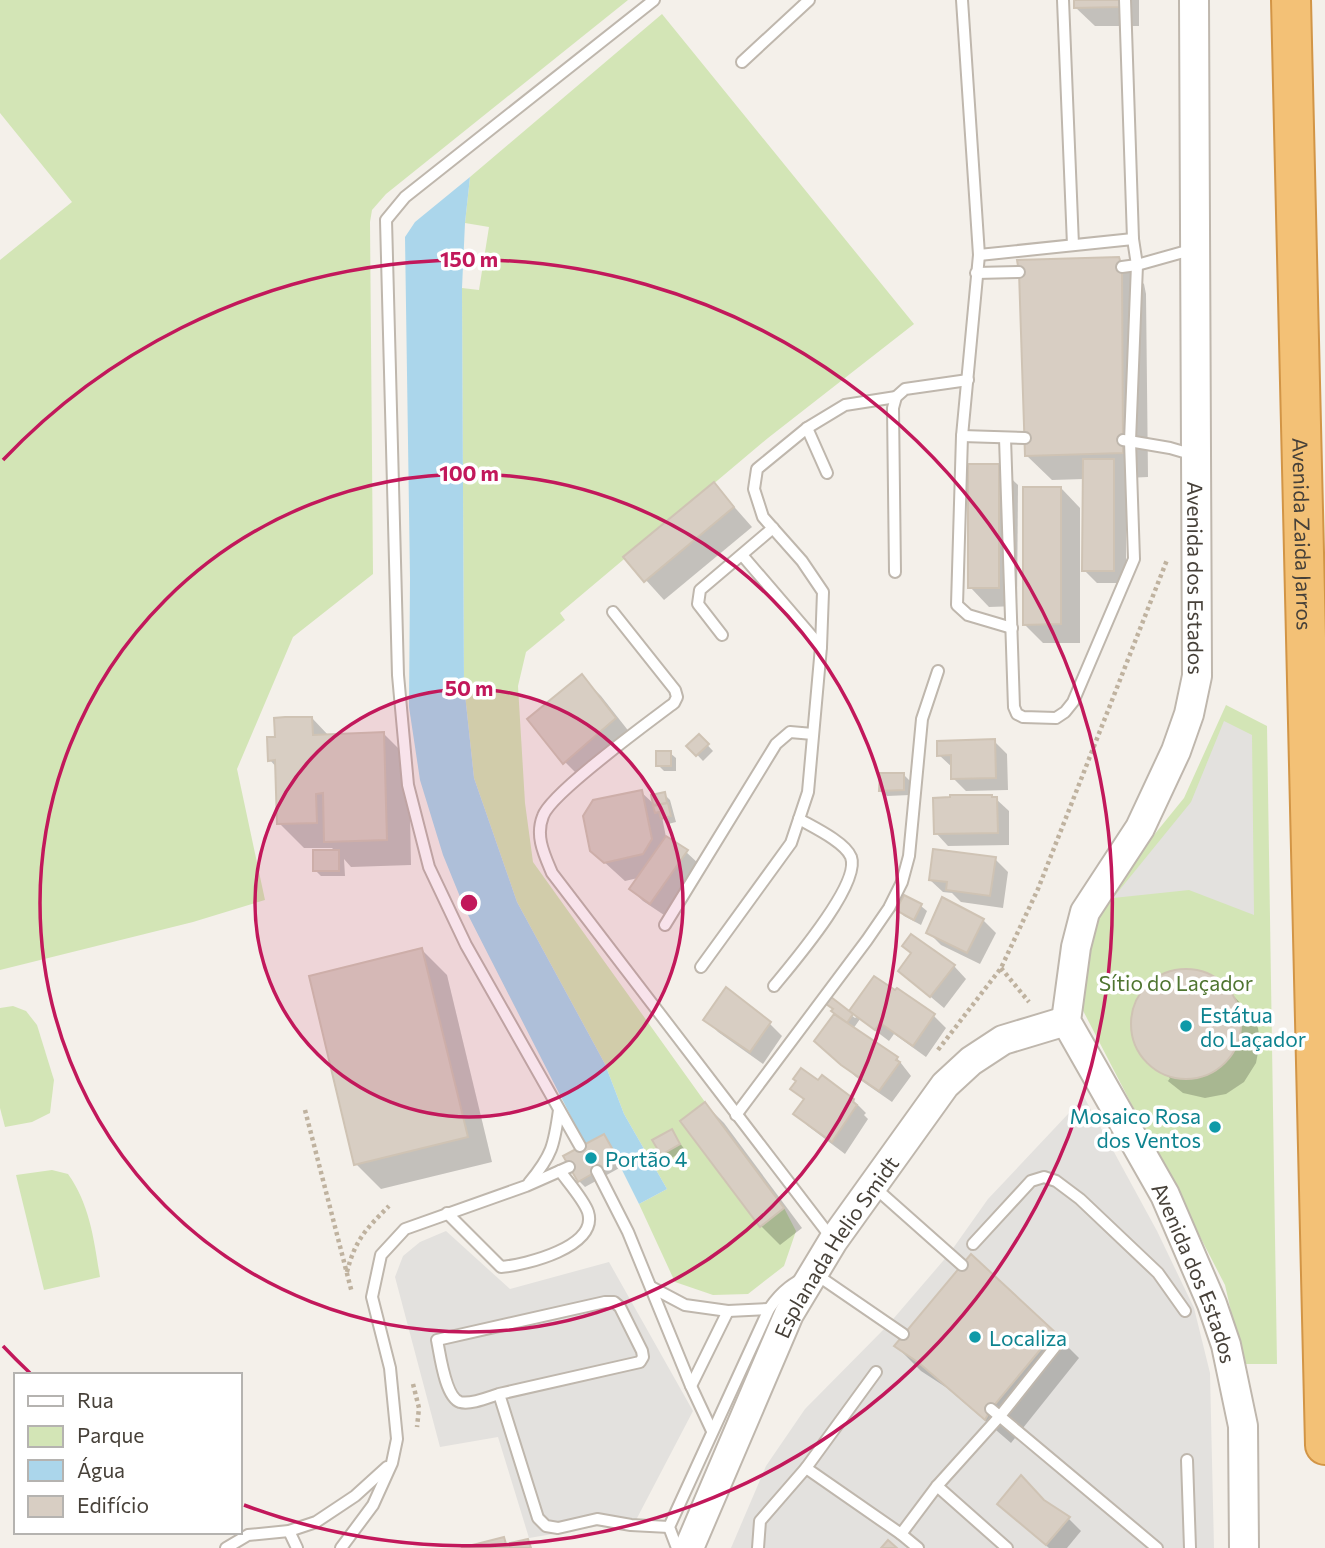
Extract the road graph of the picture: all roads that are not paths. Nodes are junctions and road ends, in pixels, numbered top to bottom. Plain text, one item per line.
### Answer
1 (654, 0) edge
2 (809, 0) edge
3 (962, 0) edge
4 (1063, 0) edge
5 (1125, 0) edge
6 (1194, 0) edge
7 (1292, 0) edge
8 (741, 62) dead end
9 (1133, 240) junction
10 (1073, 246) junction
11 (1196, 249) junction
12 (979, 255) junction
13 (1137, 265) junction
14 (1122, 267) dead end
15 (1019, 272) dead end
16 (976, 273) junction
17 (968, 380) junction
18 (896, 397) junction
19 (807, 428) junction
20 (962, 436) junction
21 (1005, 438) junction
22 (1025, 439) dead end
23 (1127, 441) junction
24 (1194, 456) junction
25 (827, 473) dead end
26 (773, 528) junction
27 (742, 555) junction
28 (895, 572) dead end
29 (613, 612) dead end
30 (1013, 628) junction
31 (722, 635) dead end
32 (821, 647) junction
33 (938, 671) dead end
34 (813, 734) junction
35 (799, 819) junction
36 (665, 925) dead end
37 (701, 967) dead end
38 (774, 986) dead end
39 (1054, 1025) junction
40 (559, 1110) junction
41 (736, 1115) junction
42 (580, 1146) dead end
43 (597, 1171) dead end
44 (526, 1186) junction
45 (873, 1186) junction
46 (447, 1213) junction
47 (833, 1241) junction
48 (973, 1244) dead end
49 (962, 1265) dead end
50 (814, 1273) junction
51 (651, 1287) junction
52 (769, 1309) junction
53 (728, 1311) junction
54 (1185, 1311) dead end
55 (903, 1334) dead end
56 (1051, 1343) dead end
57 (876, 1372) dead end
58 (691, 1386) junction
59 (499, 1394) junction
60 (996, 1413) junction
61 (712, 1432) junction
62 (1325, 1445) edge
63 (1187, 1460) dead end
64 (392, 1463) junction
65 (806, 1468) junction
66 (937, 1486) junction
67 (669, 1527) junction
68 (289, 1531) junction
69 (901, 1534) junction
70 (226, 1548) edge
71 (297, 1548) edge
72 (341, 1548) edge
73 (677, 1548) edge
74 (688, 1548) edge
75 (758, 1548) edge
76 (918, 1548) edge
77 (1007, 1548) edge
78 (1157, 1548) edge
79 (1190, 1548) edge
80 (1244, 1548) edge

1 - 40 lane
2 - 8 lane
3 - 12 lane
4 - 10 lane
5 - 9 lane
6 - 11 street, Avenida dos Estados
7 - 62 highway, Avenida Zaida Jarros
9 - 10 lane
9 - 13 lane
10 - 12 lane
11 - 13 lane
11 - 24 street, Avenida dos Estados
12 - 16 lane
13 - 14 lane
13 - 23 lane
15 - 16 lane
16 - 17 lane
17 - 18 lane
17 - 20 lane
18 - 19 lane
18 - 28 lane
19 - 25 lane
19 - 26 lane
20 - 21 lane
20 - 30 lane
21 - 22 lane
21 - 30 lane
23 - 24 lane
23 - 30 lane
24 - 39 street, Avenida dos Estados
26 - 27 lane
26 - 32 lane
27 - 31 lane
27 - 32 lane
29 - 41 lane
32 - 34 lane
33 - 41 lane
34 - 35 lane
34 - 36 lane
35 - 37 lane
35 - 38 lane
39 - 45 street, Esplanada Helio Smidt
39 - 80 street, Avenida dos Estados
40 - 42 lane
40 - 44 lane
41 - 47 lane
43 - 51 lane
44 - 46 lane
44 - 46 lane
45 - 47 street, Esplanada Helio Smidt
45 - 49 lane
46 - 64 lane
47 - 50 street, Esplanada Helio Smidt
48 - 54 lane
50 - 52 lane
50 - 55 lane
50 - 74 street, Esplanada Helio Smidt
51 - 53 lane
51 - 58 lane
52 - 53 lane
52 - 61 lane
53 - 58 lane
56 - 60 lane
57 - 65 lane
58 - 61 lane
59 - 59 lane
59 - 67 lane
60 - 66 lane
60 - 78 lane
61 - 67 lane
63 - 79 lane
64 - 68 lane
64 - 72 lane
65 - 69 lane
65 - 75 lane
66 - 69 lane
66 - 77 lane
67 - 73 lane
68 - 70 lane
68 - 71 lane
69 - 76 lane

